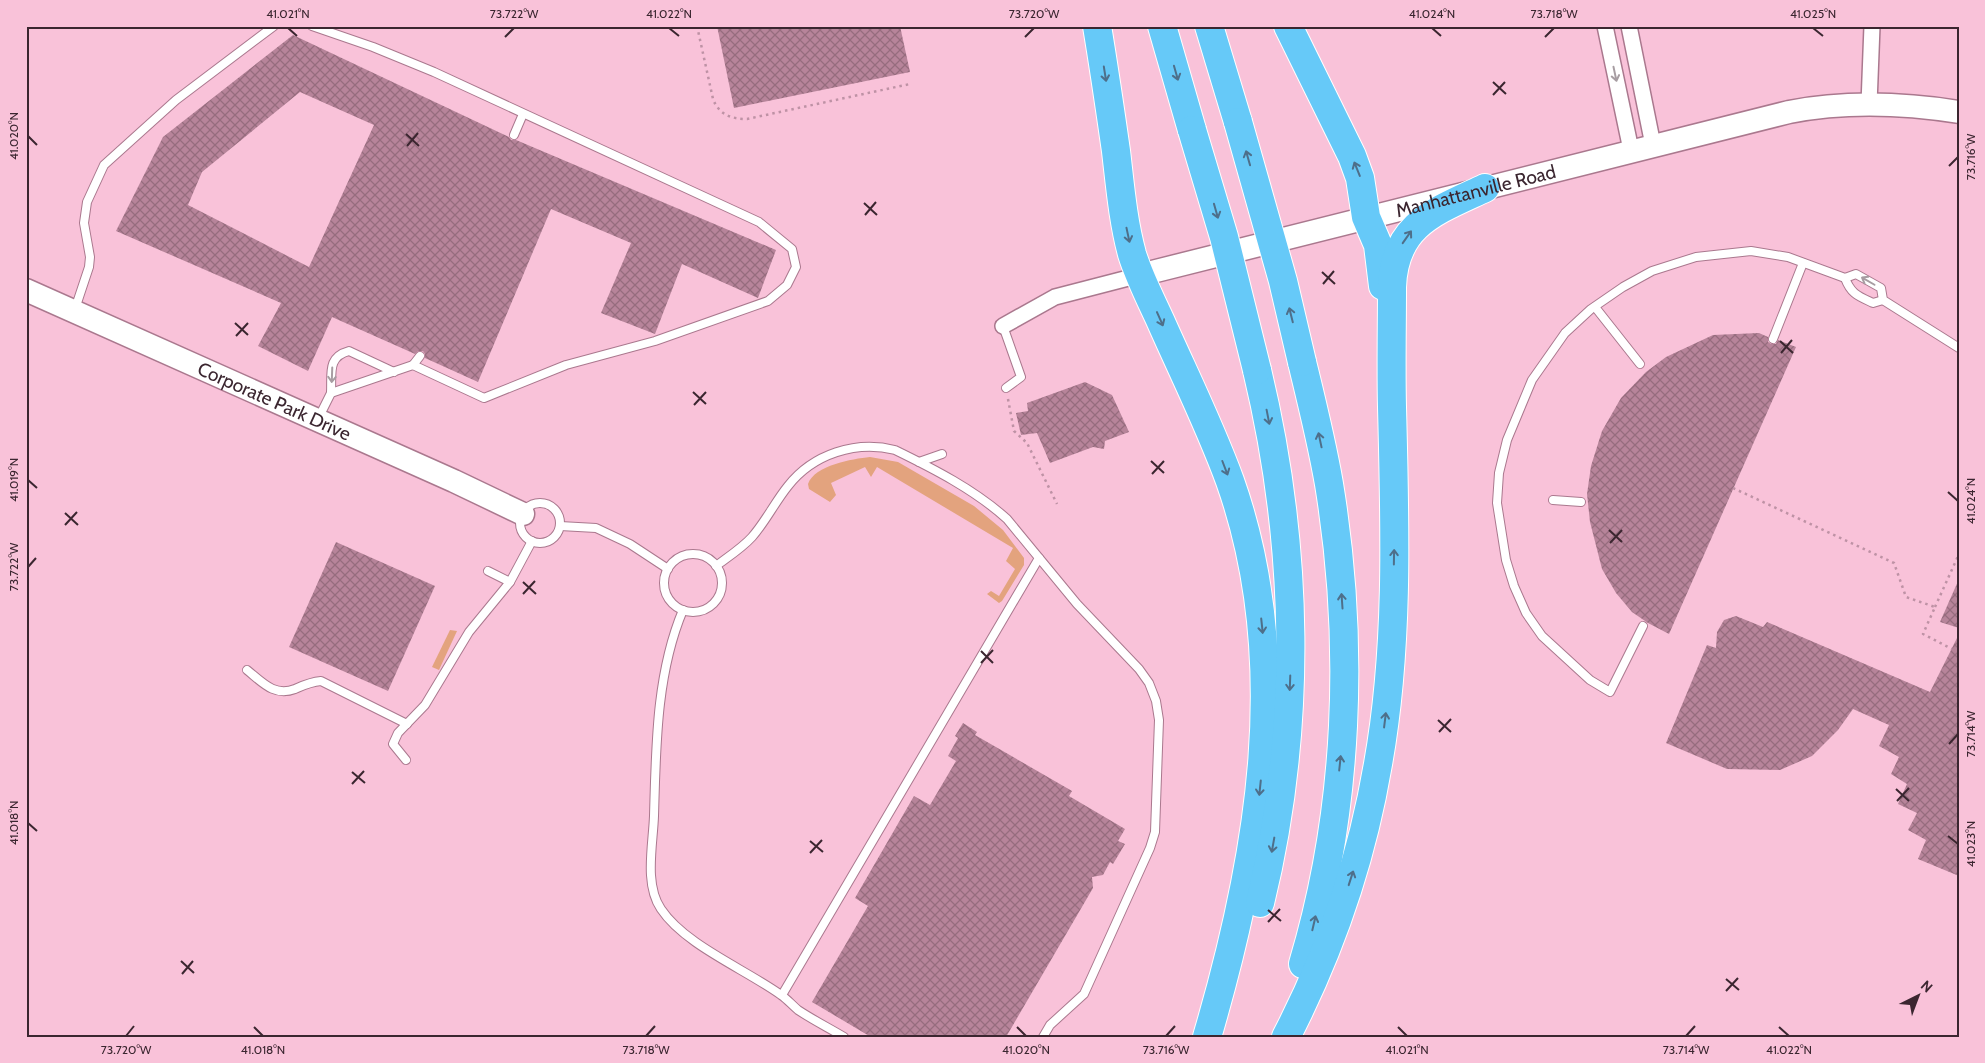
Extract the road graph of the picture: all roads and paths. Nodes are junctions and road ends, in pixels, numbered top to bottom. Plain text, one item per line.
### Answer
1 (274, 26) edge
2 (312, 26) edge
3 (697, 26) edge
4 (1097, 26) edge
5 (1162, 26) edge
6 (1209, 26) edge
7 (1288, 26) edge
8 (1605, 26) edge
9 (1629, 26) edge
10 (1872, 26) edge
11 (910, 84) dead end
12 (1869, 104) junction
13 (1959, 112) edge
14 (523, 114) junction
15 (514, 135) dead end
16 (1653, 145) junction
17 (1631, 150) junction
18 (1486, 188) junction
19 (1366, 217) junction
20 (1803, 263) junction
21 (1140, 275) junction
22 (1844, 278) junction
23 (26, 290) edge
24 (1883, 300) junction
25 (1595, 307) junction
26 (74, 311) junction
27 (1003, 326) joint
28 (1773, 339) dead end
29 (1959, 348) edge
30 (420, 356) dead end
31 (1640, 364) dead end
32 (413, 365) junction
33 (394, 372) junction
34 (1006, 388) joint
35 (331, 393) junction
36 (1392, 405) junction
37 (317, 420) junction
38 (942, 454) dead end
39 (919, 462) junction
40 (1734, 488) dead end
41 (1553, 500) dead end
42 (1581, 502) dead end
43 (1057, 504) dead end
44 (523, 514) junction
45 (560, 526) junction
46 (532, 541) junction
47 (1959, 554) edge
48 (1039, 558) junction
49 (716, 566) junction
50 (668, 569) junction
51 (488, 571) dead end
52 (510, 582) junction
53 (1935, 607) junction
54 (683, 610) junction
55 (1643, 626) dead end
56 (1952, 648) dead end
57 (248, 670) dead end
58 (407, 724) junction
59 (406, 760) dead end
60 (782, 995) junction
61 (844, 1037) edge
62 (1043, 1037) edge
63 (1207, 1037) edge
64 (1218, 1037) edge
65 (1279, 1037) edge
66 (1286, 1037) edge

1 - 26 lane
2 - 14 lane
3 - 11 path
4 -> 21 highway
5 -> 64 highway, bridge
65 -> 6 highway, bridge
19 -> 7 highway
8 -> 17 street
9 - 16 street
10 - 12 street
12 - 13 street, Manhattanville Road
12 - 16 street, Manhattanville Road
14 - 15 lane
14 - 32 lane
16 - 17 street, Manhattanville Road
17 - 18 street, Manhattanville Road
18 - 19 street, Manhattanville Road
36 -> 18 highway
19 - 21 street, Manhattanville Road
19 - 36 highway
20 - 22 lane
20 - 25 lane
20 - 28 lane
21 - 27 street, Manhattanville Road
21 -> 63 highway
22 - 24 lane
24 -> 22 lane
23 - 26 street, Corporate Park Drive
24 - 29 lane
25 - 31 lane
25 - 55 lane
26 - 37 street, Corporate Park Drive
27 - 34 lane
30 - 32 lane
32 - 33 lane
33 - 35 lane
33 -> 35 lane
34 - 43 path
35 - 37 lane
66 -> 36 highway
37 - 44 street, Corporate Park Drive
38 - 39 lane
39 - 48 lane
39 - 49 lane
40 - 53 path
41 - 42 lane
44 - 45 lane
44 - 46 lane
45 - 46 lane
45 - 50 lane
46 - 52 lane
47 - 53 path
48 - 60 lane
48 - 62 lane
49 - 50 lane
49 - 54 lane
50 - 54 lane
51 - 52 lane
52 - 58 lane
53 - 56 path
54 - 60 lane
57 - 58 lane
58 - 59 lane
60 - 61 lane

